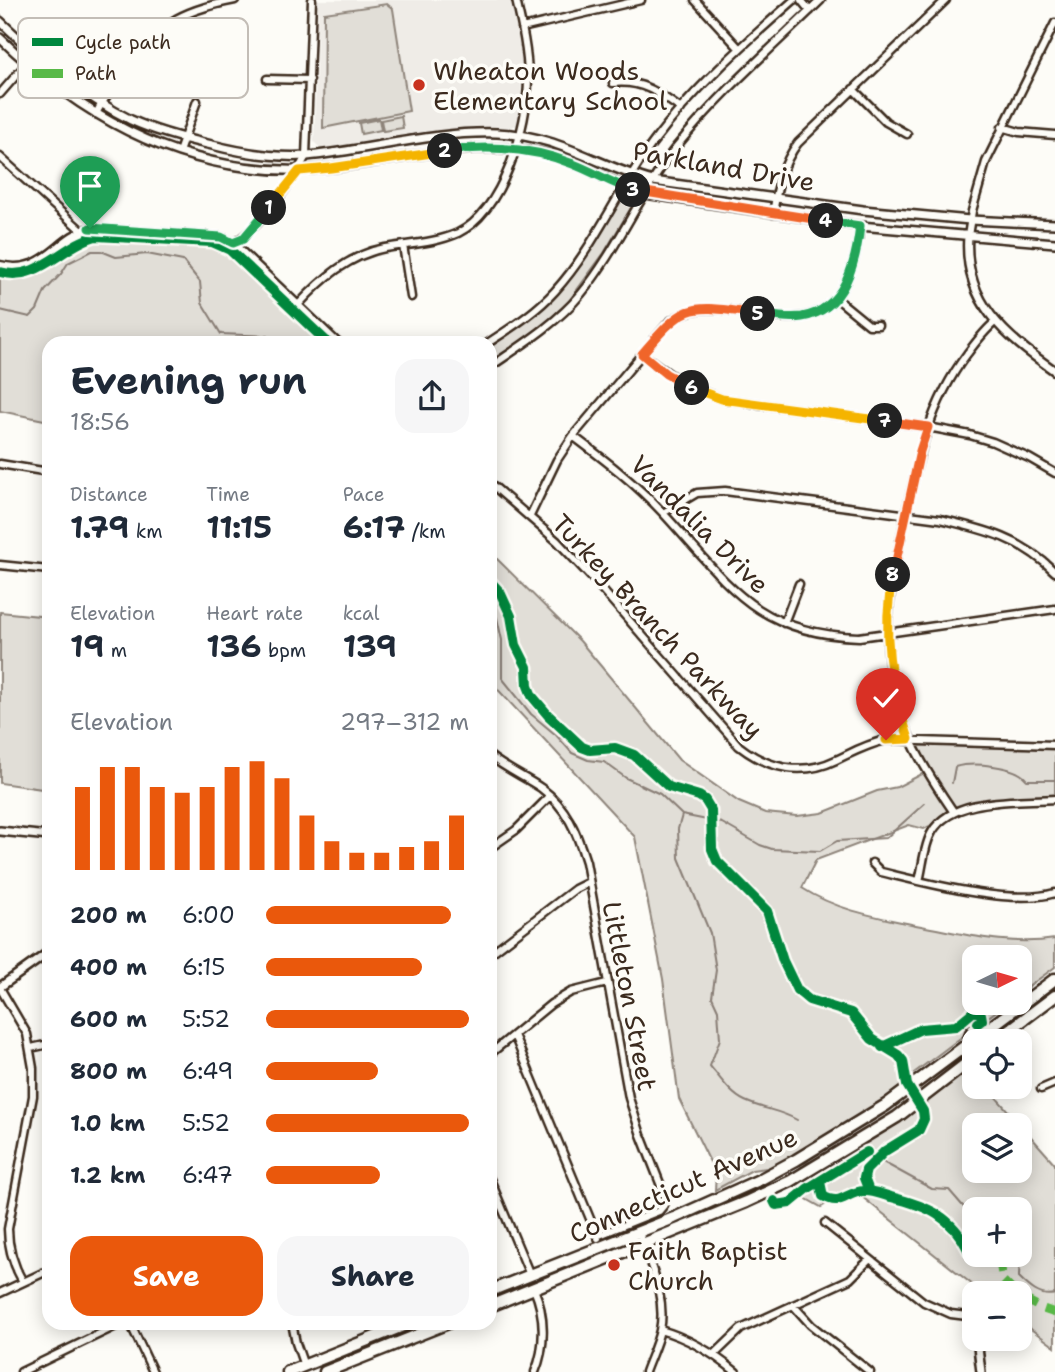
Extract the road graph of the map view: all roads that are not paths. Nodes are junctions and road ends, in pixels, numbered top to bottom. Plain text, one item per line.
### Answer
1 (235, 0) edge
2 (312, 0) edge
3 (516, 0) edge
4 (641, 0) edge
5 (695, 0) edge
6 (794, 0) edge
7 (801, 0) edge
8 (821, 0) edge
9 (946, 0) edge
10 (810, 11) junction
11 (178, 18) edge
12 (0, 21) edge
13 (1055, 23) edge
14 (523, 28) junction
15 (0, 38) edge
16 (18, 38) edge
17 (739, 48) junction
18 (18, 55) edge
19 (18, 73) edge
20 (267, 79) dead end
21 (310, 80) junction
22 (613, 83) dead end
23 (853, 89) junction
24 (0, 94) edge
25 (70, 98) edge
26 (93, 98) edge
27 (105, 98) edge
28 (197, 101) dead end
29 (101, 103) junction
30 (681, 109) junction
31 (96, 114) junction
32 (1002, 127) junction
33 (907, 134) dead end
34 (519, 135) junction
35 (1055, 135) edge
36 (184, 139) junction
37 (514, 150) junction
38 (179, 152) junction
39 (306, 156) junction
40 (0, 157) edge
41 (299, 171) junction
42 (631, 175) junction
43 (653, 181) junction
44 (624, 188) junction
45 (645, 194) junction
46 (776, 197) junction
47 (773, 214) junction
48 (970, 220) junction
49 (1055, 224) edge
50 (860, 226) junction
51 (81, 230) junction
52 (968, 236) junction
53 (233, 243) junction
54 (1055, 243) edge
55 (403, 246) junction
56 (0, 265) edge
57 (411, 297) dead end
58 (836, 298) junction
59 (298, 305) junction
60 (995, 322) junction
61 (878, 326) dead end
62 (331, 336) edge
63 (497, 337) edge
64 (642, 354) junction
65 (497, 362) edge
66 (1055, 370) edge
67 (928, 427) junction
68 (573, 436) junction
69 (0, 464) edge
70 (42, 471) edge
71 (1055, 473) edge
72 (497, 489) edge
73 (663, 513) junction
74 (906, 514) junction
75 (530, 516) junction
76 (0, 565) edge
77 (42, 569) edge
78 (1055, 572) edge
79 (799, 584) dead end
80 (1055, 609) edge
81 (784, 623) junction
82 (888, 633) junction
83 (909, 739) junction
84 (1055, 745) edge
85 (497, 761) edge
86 (551, 796) junction
87 (1055, 799) edge
88 (953, 811) junction
89 (0, 831) edge
90 (42, 835) edge
91 (497, 843) edge
92 (872, 863) dead end
93 (919, 881) junction
94 (589, 882) junction
95 (1055, 893) edge
96 (497, 949) edge
97 (42, 957) edge
98 (1055, 979) edge
99 (607, 983) junction
100 (0, 987) edge
101 (1032, 996) edge
102 (1055, 996) edge
103 (1007, 1015) edge
104 (1021, 1015) edge
105 (1024, 1019) junction
106 (978, 1023) dead end
107 (974, 1029) edge
108 (988, 1029) edge
109 (1011, 1029) edge
110 (514, 1035) junction
111 (42, 1046) edge
112 (31, 1048) junction
113 (497, 1048) edge
114 (962, 1048) edge
115 (962, 1067) edge
116 (1055, 1083) edge
117 (1041, 1089) dead end
118 (497, 1196) edge
119 (825, 1223) dead end
120 (639, 1232) junction
121 (599, 1241) junction
122 (643, 1244) junction
123 (869, 1260) junction
124 (42, 1273) edge
125 (530, 1275) junction
126 (23, 1282) junction
127 (497, 1288) edge
128 (534, 1289) junction
129 (0, 1293) edge
130 (497, 1303) edge
131 (793, 1305) junction
132 (962, 1315) edge
133 (108, 1330) edge
134 (133, 1330) edge
135 (293, 1330) edge
136 (393, 1330) edge
137 (430, 1330) edge
138 (660, 1330) junction
139 (978, 1351) edge
140 (715, 1354) junction
141 (304, 1366) junction
142 (21, 1372) edge
143 (153, 1372) edge
144 (288, 1372) edge
145 (325, 1372) edge
146 (535, 1372) edge
147 (645, 1372) edge
148 (736, 1372) edge
149 (870, 1372) edge
150 (981, 1372) edge

1 - 11 street
2 - 21 street
3 - 14 street
4 - 14 street
5 - 17 street
6 - 17 street
7 - 10 street
8 - 10 street
9 - 23 street
10 - 43 street
12 - 16 street, Parkland Drive
13 - 32 street
14 - 34 street
15 - 18 street, Parkland Drive
17 - 30 street
19 - 24 street
20 - 21 street
21 - 39 street
22 - 30 street
23 - 33 street
23 - 46 street
25 - 31 street, Parkland Drive
26 - 29 street, Parkland Drive
27 - 29 street
28 - 36 street
29 - 31 street
29 - 36 street, Parkland Drive
30 - 42 street
31 - 38 street, Parkland Drive
32 - 35 street
32 - 48 street
34 - 37 street
34 - 39 street, Parkland Drive
34 - 42 street, Parkland Drive
36 - 38 street
36 - 39 street, Parkland Drive
37 - 41 street, Parkland Drive
37 - 44 street, Parkland Drive
37 - 55 street
38 - 41 street, Parkland Drive
39 - 41 street
40 - 51 street
41 - 53 street
42 - 43 street, Parkland Drive
42 - 44 street
43 - 45 street
43 - 46 street, Parkland Drive
44 - 45 street, Parkland Drive
44 - 63 street
45 - 47 street, Parkland Drive
45 - 65 street
46 - 47 street
46 - 48 street, Parkland Drive
47 - 50 street, Parkland Drive
48 - 49 street, Parkland Drive
48 - 52 street
50 - 52 street, Parkland Drive
50 - 58 street
51 - 53 street
51 - 56 street
52 - 54 street, Parkland Drive
52 - 60 street
53 - 59 street
55 - 57 street
55 - 59 street
58 - 61 street
58 - 64 street
59 - 62 street
60 - 66 street
60 - 67 street
64 - 67 street
64 - 68 street
67 - 71 street
67 - 74 street
68 - 73 street, Vandalia Drive
68 - 75 street
69 - 70 street
72 - 75 street, Turkey Branch Parkway
73 - 74 street
73 - 81 street, Vandalia Drive
74 - 78 street
74 - 82 street
75 - 83 street, Turkey Branch Parkway
76 - 77 street
79 - 81 street
80 - 82 street, Vandalia Drive
81 - 82 street, Vandalia Drive
82 - 83 street
83 - 84 street, Turkey Branch Parkway
83 - 88 street
85 - 86 street, Littleton Street
86 - 91 street
86 - 94 street, Littleton Street
87 - 88 street
88 - 93 street
89 - 90 street
92 - 93 street
93 - 95 street
94 - 96 street
94 - 99 street, Littleton Street
97 - 100 street
98 - 101 main road, Connecticut Avenue
99 - 110 street
99 - 121 street, Littleton Street
100 - 112 street
102 - 105 main road
103 - 108 main road, Connecticut Avenue
104 - 105 main road
105 - 109 main road
106 - 107 main road
110 - 113 street
110 - 121 street
111 - 112 street
112 - 126 street
114 - 120 main road, Connecticut Avenue
115 - 122 main road, Connecticut Avenue
116 - 117 street
118 - 125 street
119 - 123 street
120 - 121 main road, Connecticut Avenue
120 - 122 street
121 - 125 main road, Connecticut Avenue
122 - 128 main road, Connecticut Avenue
122 - 138 street
123 - 131 street
123 - 132 street
124 - 126 street
125 - 127 main road, Connecticut Avenue
126 - 129 street
128 - 130 main road, Connecticut Avenue
128 - 146 street
131 - 140 street
131 - 149 street
133 - 142 street
134 - 143 street
135 - 141 street
136 - 141 main road
137 - 145 main road
138 - 140 street
138 - 147 street
139 - 150 street
140 - 148 street
141 - 144 main road

